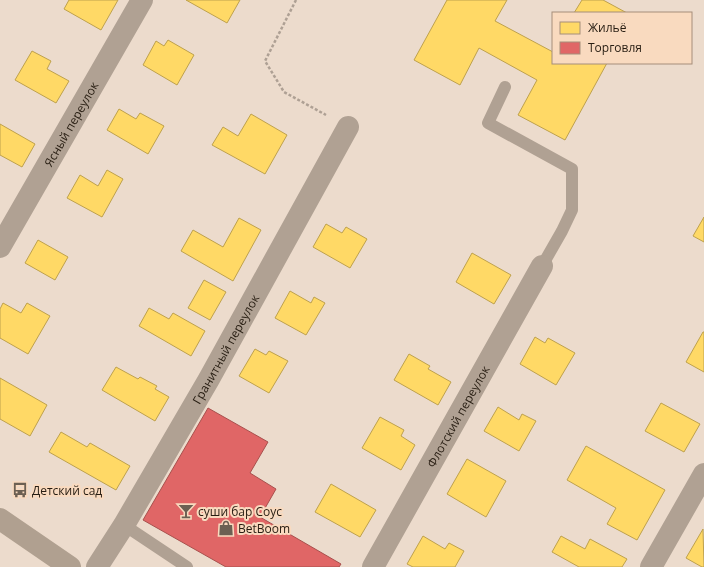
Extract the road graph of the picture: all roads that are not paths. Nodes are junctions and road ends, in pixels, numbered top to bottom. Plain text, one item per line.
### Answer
1 (142, 0) edge
2 (505, 87) dead end
3 (348, 127) road end
4 (0, 247) edge
5 (542, 266) joint
6 (704, 474) edge
7 (0, 519) edge
8 (124, 525) junction
9 (70, 567) edge
10 (97, 567) edge
11 (187, 567) edge
12 (373, 567) edge
13 (651, 567) edge

1 - 4 street, Ясный переулок
2 - 5 lane
3 - 8 street, Гранитный переулок
5 - 12 street, Флотский переулок
6 - 13 street
7 - 9 main road
8 - 10 street, Гранитный переулок
8 - 11 lane

